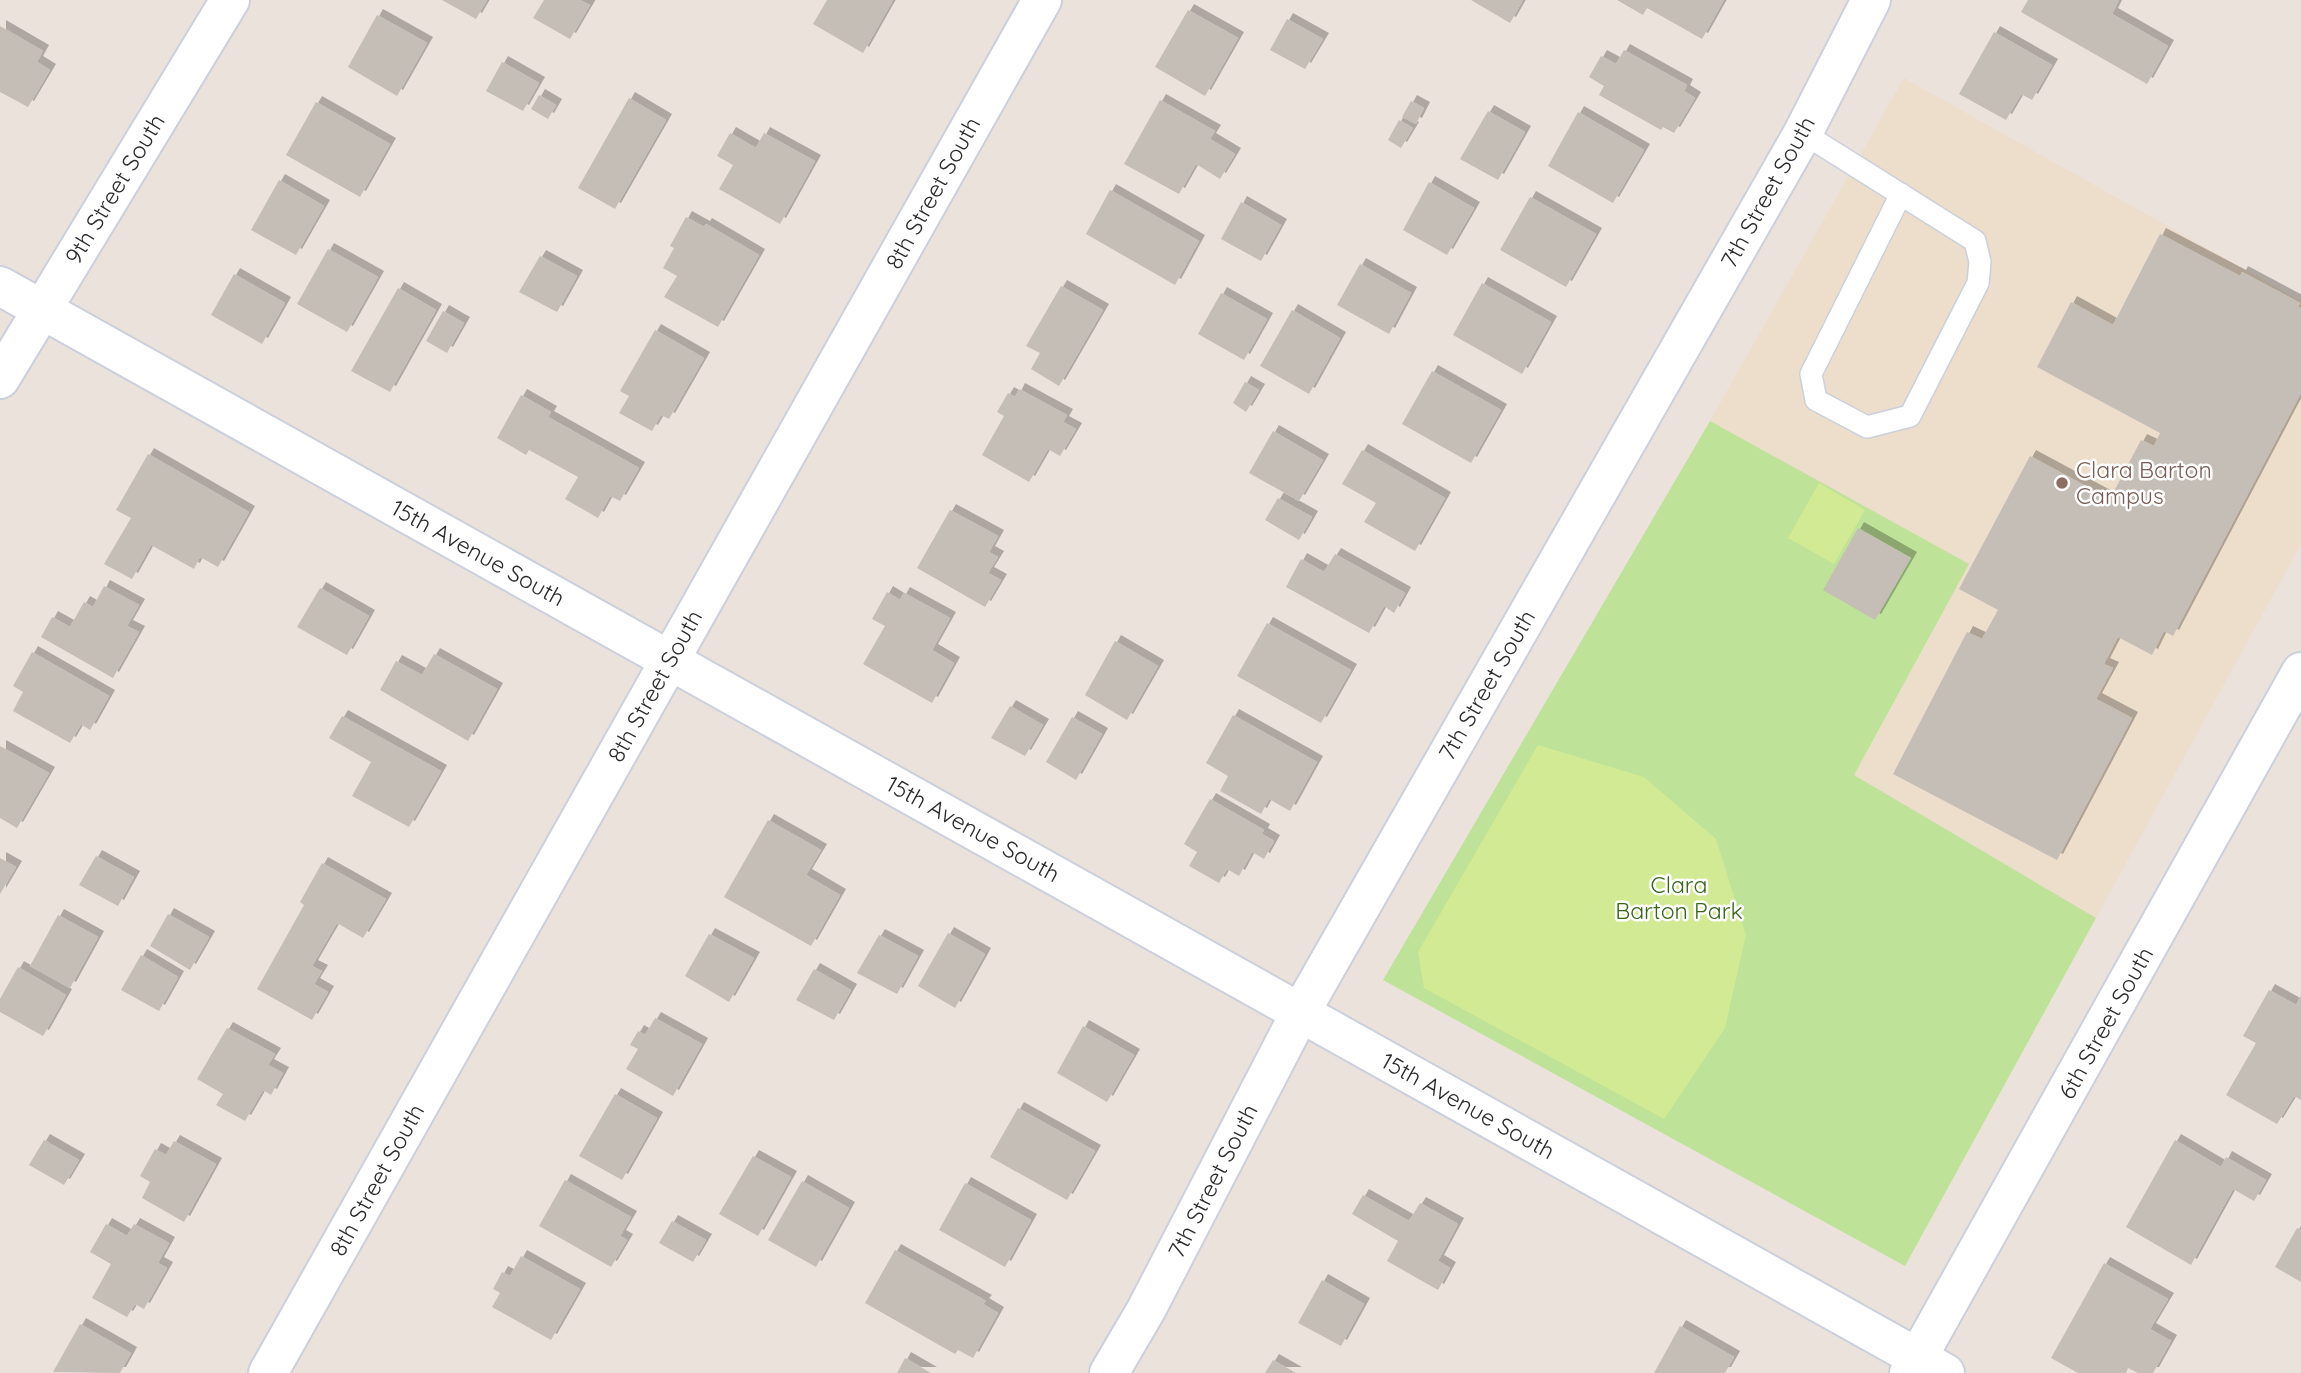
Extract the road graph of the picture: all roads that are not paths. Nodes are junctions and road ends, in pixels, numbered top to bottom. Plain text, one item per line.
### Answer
1 (230, 0) edge
2 (1042, 0) edge
3 (1871, 0) edge
4 (1803, 133) junction
5 (1901, 194) junction
6 (0, 286) edge
7 (43, 309) junction
8 (0, 379) edge
9 (670, 660) junction
10 (2301, 672) edge
11 (1300, 1013) junction
12 (1924, 1368) edge
13 (268, 1373) edge
14 (1109, 1373) edge

1 - 7 street, 9th Street South
2 - 9 street, 8th Street South
3 - 4 street, 7th Street South
4 - 5 lane
4 - 11 street, 7th Street South
5 - 5 lane
6 - 7 street, 15th Avenue South
7 - 8 street, 9th Street South
7 - 9 street, 15th Avenue South
9 - 11 street, 15th Avenue South
9 - 13 street, 8th Street South
10 - 12 street, 6th Street South
11 - 12 street, 15th Avenue South
11 - 14 street, 7th Street South

